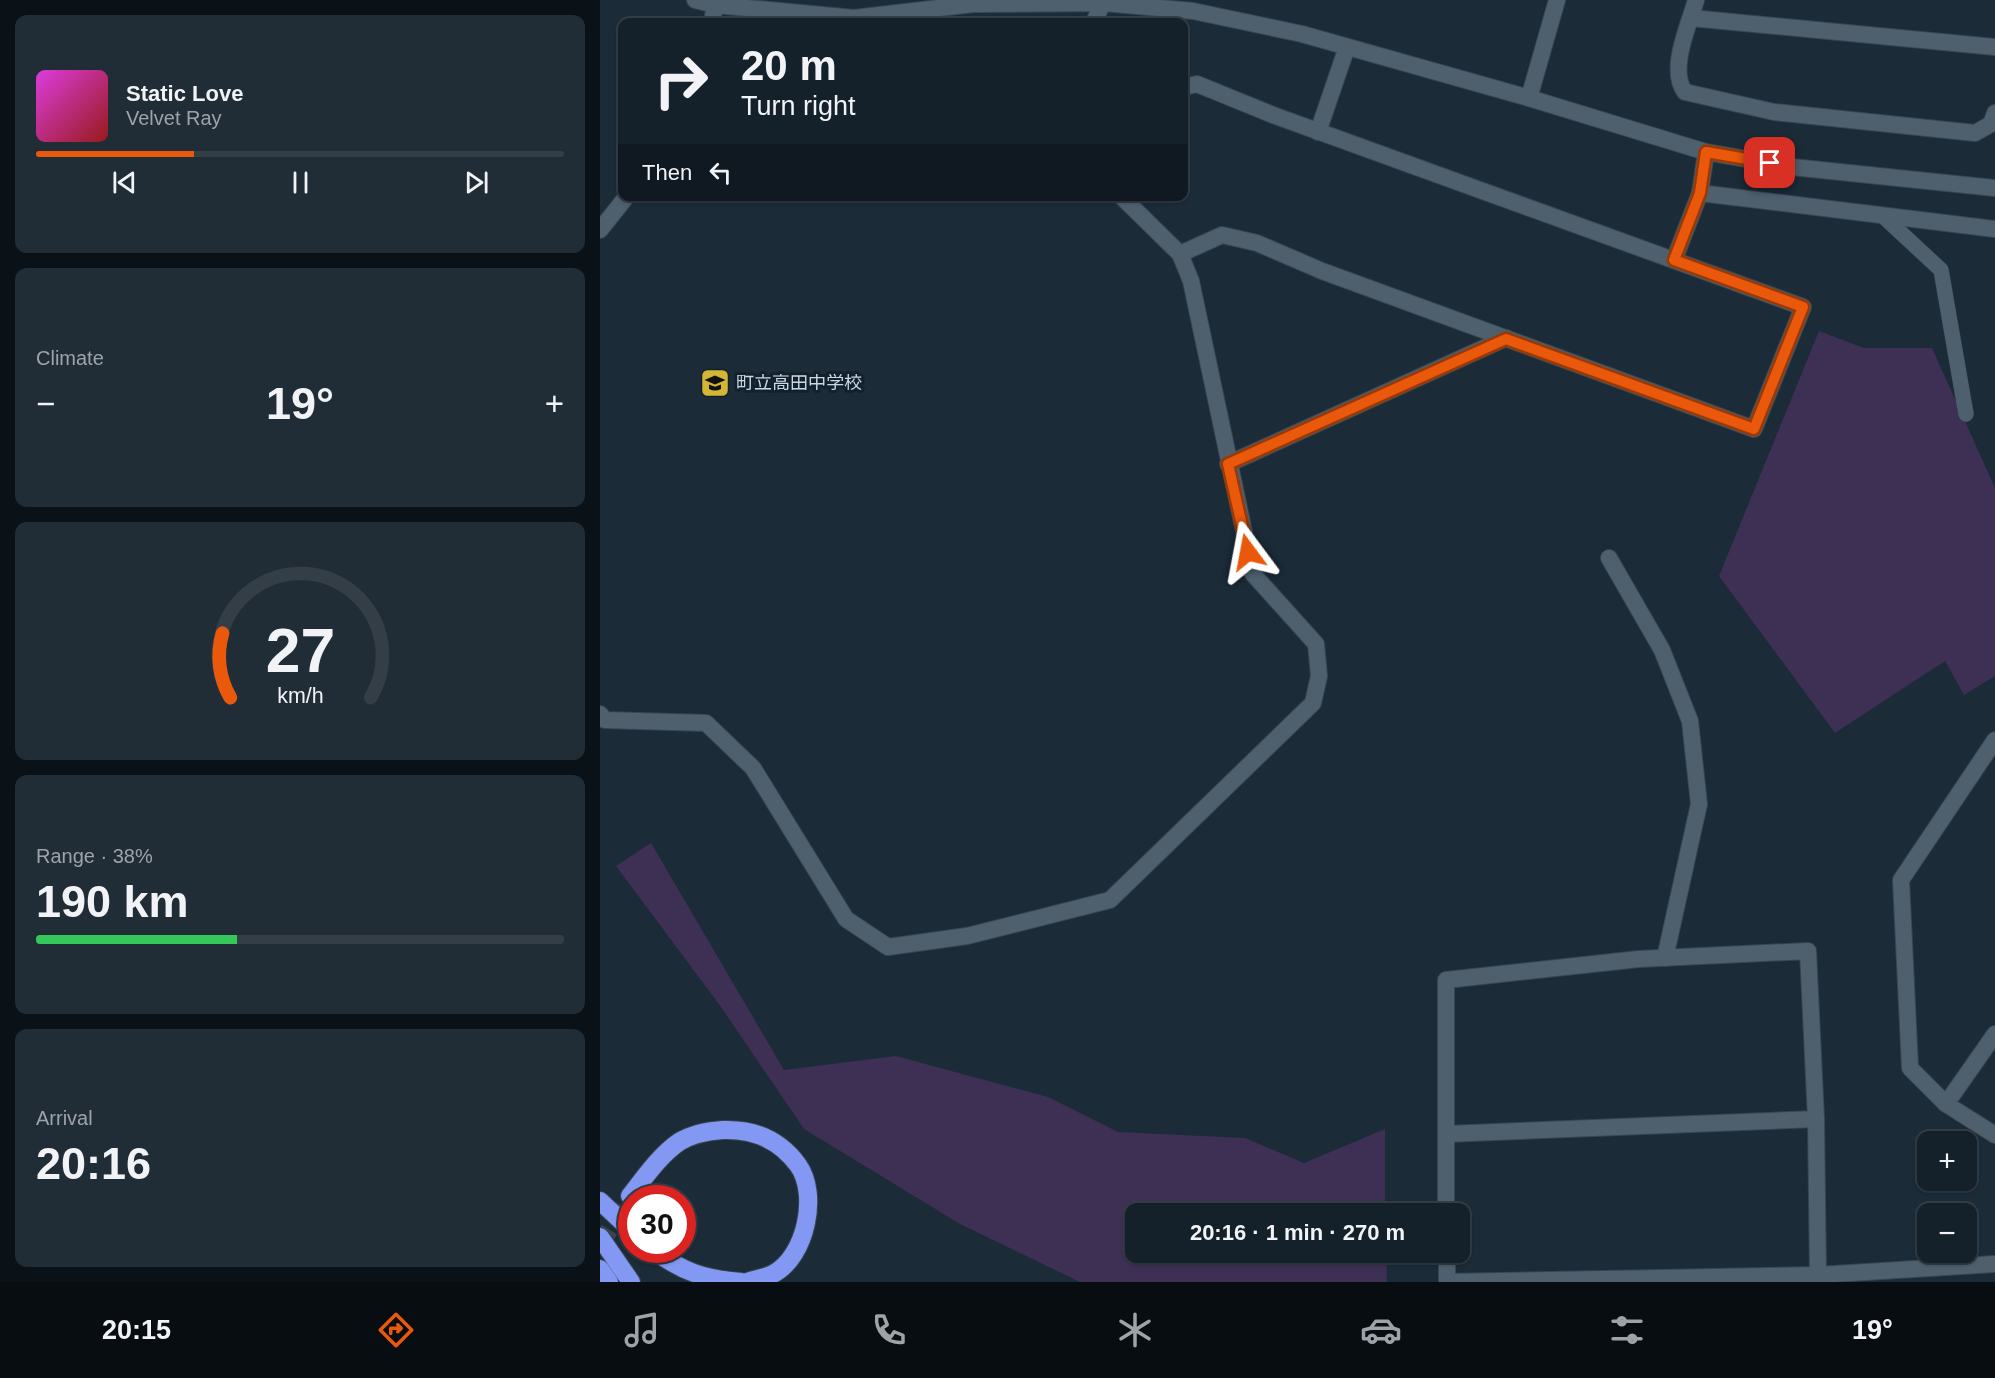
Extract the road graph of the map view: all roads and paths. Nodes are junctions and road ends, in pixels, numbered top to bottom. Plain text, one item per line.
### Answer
1 (695, 0) edge
2 (1557, 0) edge
3 (1696, 0) edge
4 (1104, 2) edge
5 (715, 5) junction
6 (713, 18) edge
7 (1096, 18) edge
8 (1691, 18) junction
9 (1347, 47) junction
10 (1995, 47) edge
11 (1188, 86) edge
12 (1529, 98) junction
13 (1995, 113) edge
14 (1318, 132) junction
15 (1706, 152) junction
16 (1995, 188) edge
17 (1700, 193) junction
18 (623, 201) edge
19 (1126, 201) edge
20 (1884, 217) junction
21 (1995, 229) edge
22 (600, 230) edge
23 (1180, 254) junction
24 (1674, 260) junction
25 (1506, 339) junction
26 (1966, 414) dead end
27 (1228, 464) junction
28 (1609, 558) dead end
29 (600, 714) edge
30 (1995, 740) edge
31 (1665, 958) junction
32 (1995, 1034) edge
33 (1946, 1104) junction
34 (1816, 1119) junction
35 (1446, 1134) junction
36 (1995, 1135) edge
37 (639, 1185) edge
38 (600, 1201) edge
39 (1446, 1203) edge
40 (618, 1218) edge
41 (600, 1237) edge
42 (671, 1263) edge
43 (1446, 1263) edge
44 (1995, 1264) edge
45 (600, 1271) edge
46 (1818, 1275) junction
47 (608, 1282) edge
48 (631, 1282) edge
49 (741, 1282) edge
50 (747, 1282) edge
51 (1447, 1282) edge

1 - 5 street
2 - 12 street
3 - 8 street
4 - 5 street
4 - 7 street
4 - 9 street
5 - 6 street
8 - 10 street
8 - 13 street
9 - 12 street
9 - 14 street
11 - 14 street
12 - 15 street
14 - 24 street
15 - 16 street
15 - 17 street
17 - 20 street
17 - 24 street
18 - 22 street
19 - 23 street
20 - 21 street
20 - 26 lane
23 - 25 street
23 - 27 street
24 - 25 street
25 - 27 street
27 - 29 street
28 - 31 street
30 - 33 street
31 - 34 street
31 - 35 street
32 - 33 street
33 - 36 street
34 - 35 street
34 - 46 street
35 - 39 street
37 - 50 highway
38 - 40 highway
41 - 48 highway
42 - 49 highway
43 - 51 street
44 - 46 street
45 - 47 highway
46 - 51 street

